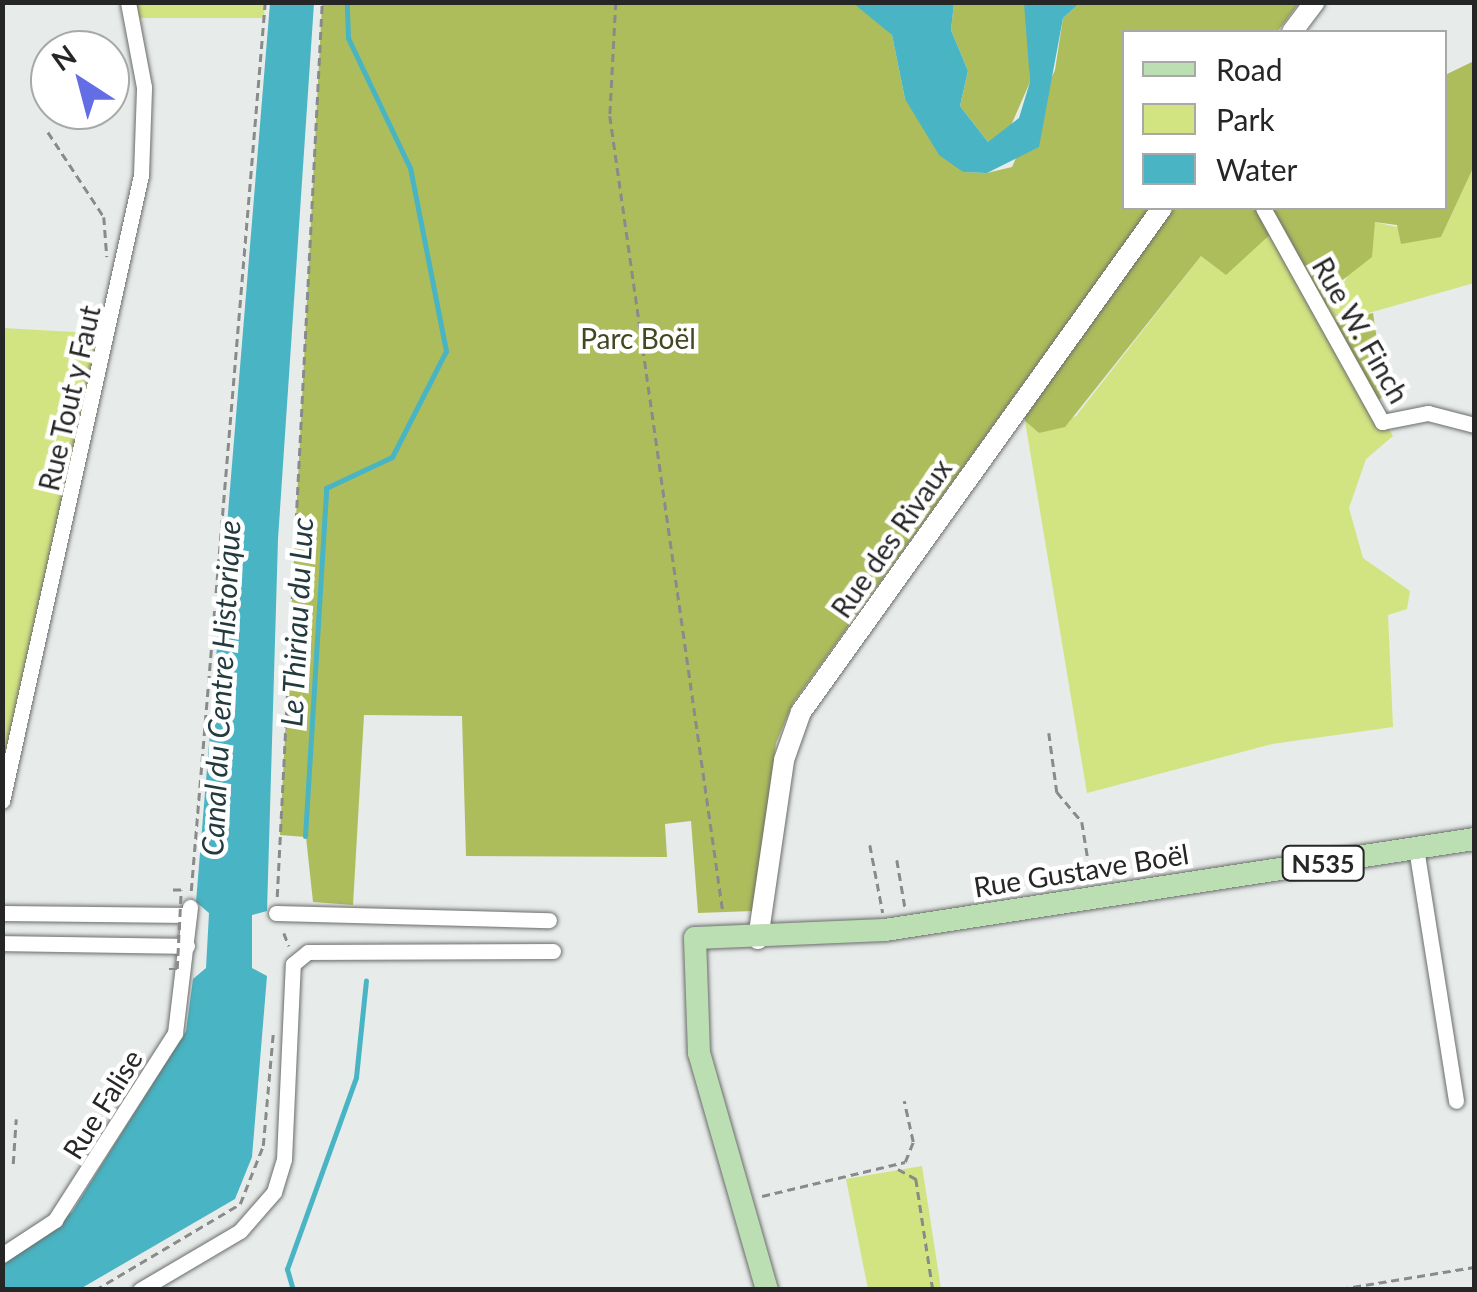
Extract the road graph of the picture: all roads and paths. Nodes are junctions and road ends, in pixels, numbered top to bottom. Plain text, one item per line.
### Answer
1 (128, 2) edge
2 (264, 2) edge
3 (322, 2) edge
4 (616, 2) edge
5 (1315, 2) edge
6 (1294, 30) edge
7 (48, 132) dead end
8 (1161, 210) edge
9 (1264, 210) edge
10 (125, 264) junction
11 (1474, 425) edge
12 (1049, 734) dead end
13 (2, 801) edge
14 (1474, 839) edge
15 (870, 845) dead end
16 (1416, 848) junction
17 (898, 860) dead end
18 (172, 890) dead end
19 (1094, 899) junction
20 (189, 911) junction
21 (723, 912) dead end
22 (2, 913) edge
23 (276, 913) joint
24 (550, 920) dead end
25 (896, 928) junction
26 (284, 932) dead end
27 (758, 939) junction
28 (2, 943) edge
29 (187, 946) junction
30 (284, 946) dead end
31 (553, 951) dead end
32 (168, 968) dead end
33 (274, 1020) dead end
34 (904, 1101) dead end
35 (1456, 1101) dead end
36 (16, 1119) dead end
37 (13, 1164) dead end
38 (896, 1168) junction
39 (742, 1202) junction
40 (2, 1255) edge
41 (1474, 1267) edge
42 (1474, 1275) edge
43 (1340, 1289) edge
44 (95, 1290) edge
45 (140, 1290) edge
46 (766, 1290) edge
47 (932, 1290) edge
48 (1474, 1290) edge

1 - 10 street, Rue Tout y Faut
2 - 20 path
3 - 23 path
4 - 21 path
5 - 6 street
7 - 10 path
8 - 27 street, Rue des Rivaux
9 - 11 street, Rue W. Finch
10 - 13 street, Rue Tout y Faut
12 - 19 path
14 - 16 main road, Rue Gustave Boël / N535
15 - 25 path
16 - 19 main road, Rue Gustave Boël / N535
16 - 35 street
17 - 25 path
18 - 32 path, bridge
19 - 25 main road, Rue Gustave Boël / N535
20 - 22 street
20 - 29 street, Rue Falise
23 - 24 street
25 - 27 main road, Rue Gustave Boël / N535
26 - 30 path
27 - 39 main road, Rue Gustave Boël / N535
28 - 29 street
29 - 40 street, Rue Falise
31 - 45 street
33 - 44 path
34 - 38 path
36 - 37 path
38 - 39 path
38 - 47 path
39 - 46 main road
41 - 43 path
42 - 48 path

